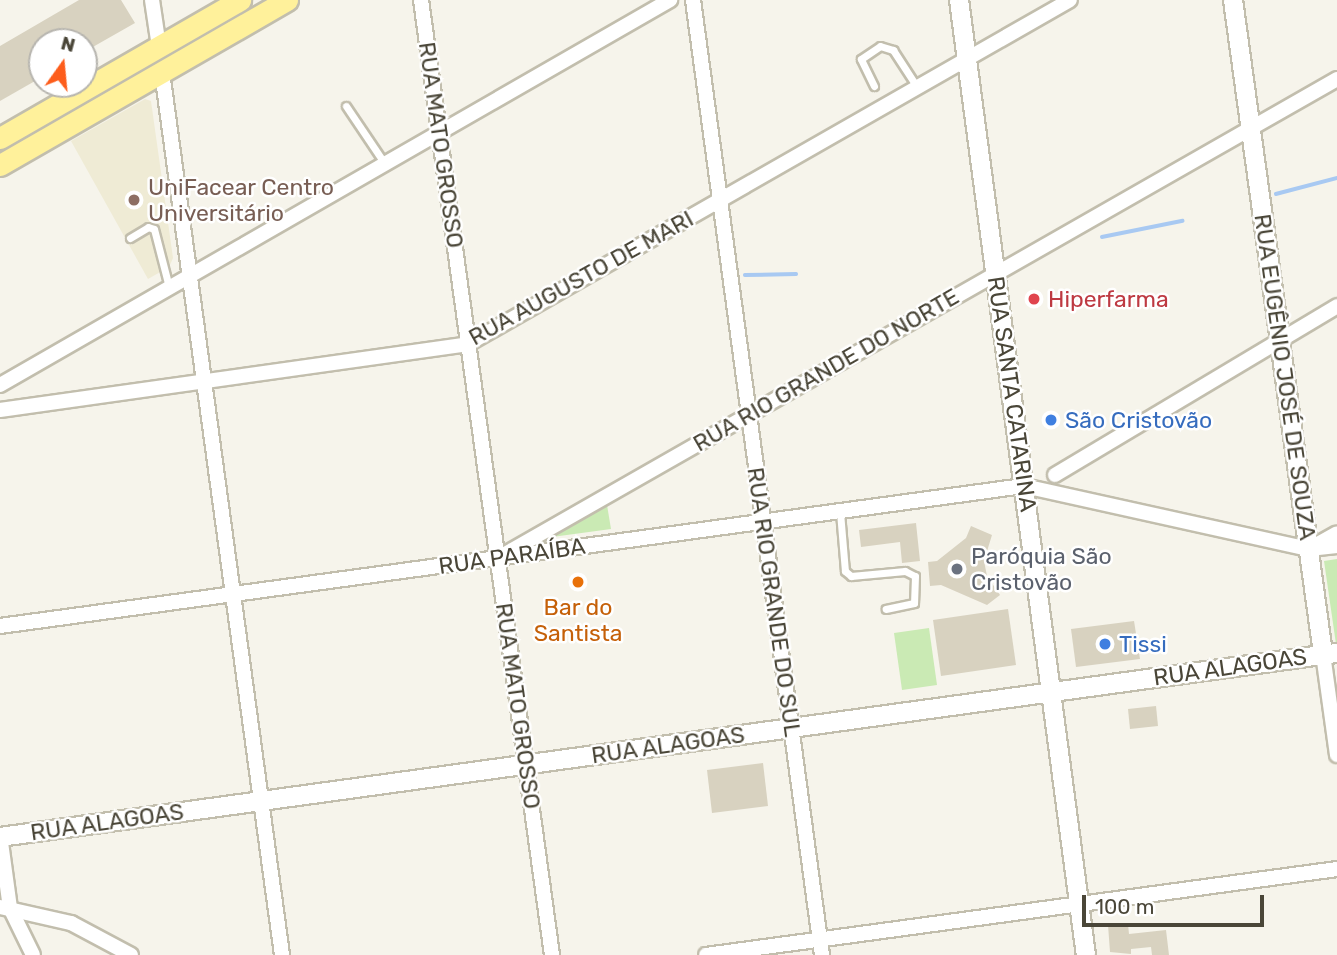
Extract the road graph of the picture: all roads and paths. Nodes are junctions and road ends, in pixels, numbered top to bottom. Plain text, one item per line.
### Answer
1 (152, 0) edge
2 (240, 0) edge
3 (287, 0) edge
4 (421, 0) edge
5 (670, 0) edge
6 (693, 0) edge
7 (959, 0) edge
8 (1070, 0) edge
9 (1233, 0) edge
10 (159, 47) junction
11 (967, 59) junction
12 (162, 72) junction
13 (1337, 79) edge
14 (874, 86) dead end
15 (917, 87) junction
16 (346, 106) dead end
17 (1250, 128) junction
18 (439, 134) junction
19 (0, 138) edge
20 (386, 164) junction
21 (0, 165) edge
22 (720, 200) junction
23 (130, 238) dead end
24 (995, 274) junction
25 (190, 277) junction
26 (170, 288) junction
27 (1337, 306) edge
28 (1280, 339) junction
29 (468, 344) junction
30 (204, 381) junction
31 (0, 386) edge
32 (0, 410) edge
33 (749, 415) junction
34 (1055, 475) dead end
35 (1024, 486) junction
36 (840, 511) junction
37 (764, 522) junction
38 (1337, 533) edge
39 (1337, 546) edge
40 (1309, 549) junction
41 (498, 558) junction
42 (233, 594) junction
43 (886, 609) dead end
44 (0, 626) edge
45 (1330, 654) edge
46 (1051, 692) junction
47 (791, 728) junction
48 (1337, 755) edge
49 (526, 764) junction
50 (261, 801) junction
51 (0, 836) edge
52 (1337, 869) edge
53 (1079, 904) junction
54 (5, 908) edge
55 (820, 939) junction
56 (33, 955) edge
57 (131, 955) edge
58 (282, 955) edge
59 (552, 955) edge
60 (706, 955) edge
61 (822, 955) edge
62 (1086, 955) edge

1 - 10 street
2 - 10 main road
3 - 12 main road
4 - 18 street, RUA MATO GROSSO
5 - 18 street
6 - 22 street, RUA RIO GRANDE DO SUL
7 - 11 street, RUA SANTA CATARINA
8 - 11 street, RUA AUGUSTO DE MARI
9 - 17 street, RUA EUGÊNIO JOSÉ DE SOUZA
10 - 19 main road
11 - 15 street, RUA AUGUSTO DE MARI
11 - 24 street, RUA SANTA CATARINA
12 - 21 main road
12 - 25 street
13 - 17 street, RUA RIO GRANDE DO NORTE
14 - 15 lane
15 - 22 street, RUA AUGUSTO DE MARI
16 - 20 lane
17 - 24 street, RUA RIO GRANDE DO NORTE
17 - 28 street, RUA EUGÊNIO JOSÉ DE SOUZA
18 - 20 street
18 - 29 street, RUA MATO GROSSO
20 - 25 street
22 - 29 street, RUA AUGUSTO DE MARI
22 - 33 street, RUA RIO GRANDE DO SUL
23 - 26 lane
24 - 33 street, RUA RIO GRANDE DO NORTE
24 - 35 street, RUA SANTA CATARINA
25 - 26 street
25 - 30 street
26 - 31 street
27 - 28 street
28 - 34 street
28 - 40 street, RUA EUGÊNIO JOSÉ DE SOUZA
29 - 30 street, RUA AUGUSTO DE MARI
29 - 41 street, RUA MATO GROSSO
30 - 32 street, RUA AUGUSTO DE MARI
30 - 42 street
33 - 37 street, RUA RIO GRANDE DO SUL
33 - 41 street, RUA RIO GRANDE DO NORTE
35 - 36 street, RUA PARAÍBA
35 - 40 street
35 - 46 street, RUA SANTA CATARINA
36 - 37 street, RUA PARAÍBA
36 - 43 lane
37 - 41 street, RUA PARAÍBA
37 - 47 street, RUA RIO GRANDE DO SUL
38 - 40 street
39 - 40 street
40 - 45 street, RUA EUGÊNIO JOSÉ DE SOUZA
41 - 42 street, RUA PARAÍBA
41 - 49 street, RUA MATO GROSSO
42 - 44 street, RUA PARAÍBA
42 - 50 street
45 - 46 street, RUA ALAGOAS
45 - 48 street, RUA EUGÊNIO JOSÉ DE SOUZA
46 - 47 street, RUA ALAGOAS
46 - 53 street, RUA SANTA CATARINA
47 - 49 street, RUA ALAGOAS
47 - 55 street, RUA RIO GRANDE DO SUL
49 - 50 street, RUA ALAGOAS
49 - 59 street, RUA MATO GROSSO
50 - 51 street, RUA ALAGOAS
50 - 58 street
51 - 54 street
52 - 53 street
53 - 55 street
53 - 62 street, RUA SANTA CATARINA
54 - 56 street
54 - 57 street
55 - 60 street
55 - 61 street, RUA RIO GRANDE DO SUL

